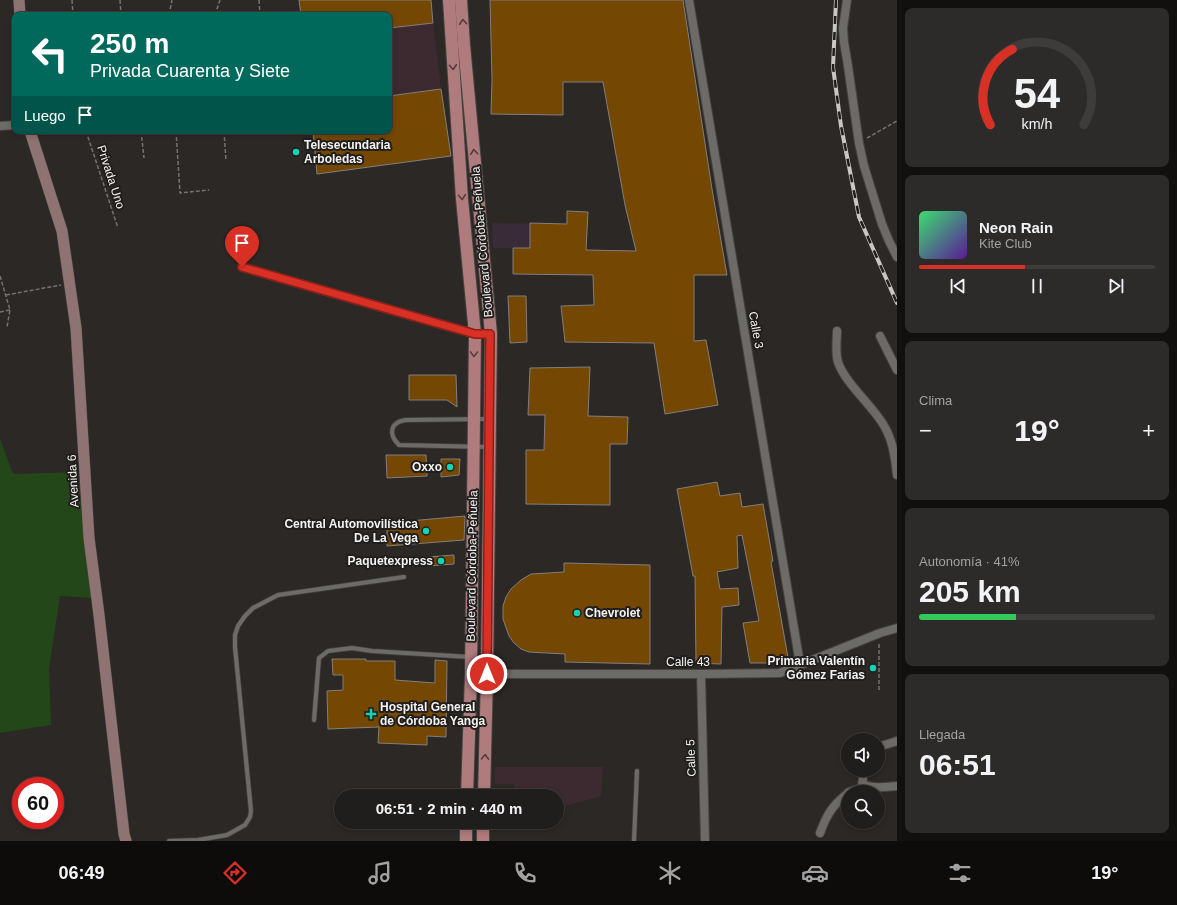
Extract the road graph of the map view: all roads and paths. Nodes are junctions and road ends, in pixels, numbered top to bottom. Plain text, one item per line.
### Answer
1 (19, 0) edge
2 (72, 0) edge
3 (120, 0) edge
4 (172, 0) edge
5 (220, 0) edge
6 (258, 0) edge
7 (449, 0) edge
8 (461, 0) edge
9 (689, 0) edge
10 (847, 0) edge
11 (20, 12) edge
12 (73, 12) edge
13 (121, 12) edge
14 (170, 12) edge
15 (216, 12) edge
16 (260, 12) edge
17 (897, 121) edge
18 (12, 125) edge
19 (0, 126) edge
20 (31, 134) edge
21 (87, 134) edge
22 (141, 134) edge
23 (176, 134) edge
24 (224, 134) edge
25 (859, 143) junction
26 (144, 158) dead end
27 (226, 161) dead end
28 (208, 190) dead end
29 (118, 228) dead end
30 (897, 257) edge
31 (242, 267) dead end
32 (0, 276) edge
33 (69, 284) junction
34 (6, 295) junction
35 (10, 310) junction
36 (0, 312) edge
37 (7, 327) dead end
38 (837, 331) dead end
39 (475, 334) junction
40 (490, 334) junction
41 (880, 336) dead end
42 (897, 370) edge
43 (474, 419) junction
44 (490, 419) junction
45 (473, 447) junction
46 (489, 447) junction
47 (897, 471) edge
48 (404, 576) dead end
49 (897, 628) edge
50 (880, 633) junction
51 (471, 657) junction
52 (800, 664) junction
53 (471, 674) junction
54 (487, 674) junction
55 (701, 674) junction
56 (879, 690) dead end
57 (314, 720) dead end
58 (897, 741) edge
59 (885, 745) edge
60 (637, 771) dead end
61 (862, 777) edge
62 (863, 784) joint
63 (897, 786) edge
64 (467, 789) edge
65 (484, 789) edge
66 (841, 798) edge
67 (466, 829) edge
68 (484, 829) edge
69 (820, 833) dead end
70 (124, 839) edge
71 (170, 841) edge
72 (466, 841) edge
73 (483, 841) edge
74 (634, 841) edge
75 (705, 841) edge

1 - 11 street
2 - 12 path
3 - 13 path
4 - 14 path
5 - 15 path
6 - 16 path
7 -> 39 main road, Boulevard Córdoba-Peñuela
40 -> 8 main road, Boulevard Córdoba-Peñuela
9 - 52 street, Calle 3
10 - 25 street
17 - 25 path
18 - 19 street
20 - 33 street, Avenida 6
21 - 29 path, Privada Uno
22 - 26 path
23 - 28 path
24 - 27 path
25 - 30 street
31 - 39 street
32 - 34 path
33 - 34 path
33 - 70 street, Avenida 6
34 - 35 path
35 - 36 path
35 - 37 path
38 - 47 street
39 - 40 main road
39 -> 43 main road, Boulevard Córdoba-Peñuela
40 - 44 main road, Boulevard Córdoba-Peñuela
41 - 42 street
43 - 44 lane
43 - 45 main road, Boulevard Córdoba-Peñuela
43 - 45 lane
44 - 46 main road, Boulevard Córdoba-Peñuela
45 - 46 lane
45 - 51 main road, Boulevard Córdoba-Peñuela
46 - 54 main road, Boulevard Córdoba-Peñuela
48 - 71 lane
49 - 50 street, Calle 43
50 - 52 street, Calle 43
50 - 56 path
51 - 53 main road, Boulevard Córdoba-Peñuela
51 - 57 lane
52 - 55 street, Calle 43
53 - 54 street, Calle 43
53 - 64 main road, Boulevard Córdoba-Peñuela
54 - 55 street, Calle 43
65 -> 54 main road, Boulevard Córdoba-Peñuela
55 - 75 street, Calle 5
58 - 59 street
60 - 74 lane
61 - 62 street
62 - 63 street
66 - 69 street
67 - 72 main road
68 - 73 main road

